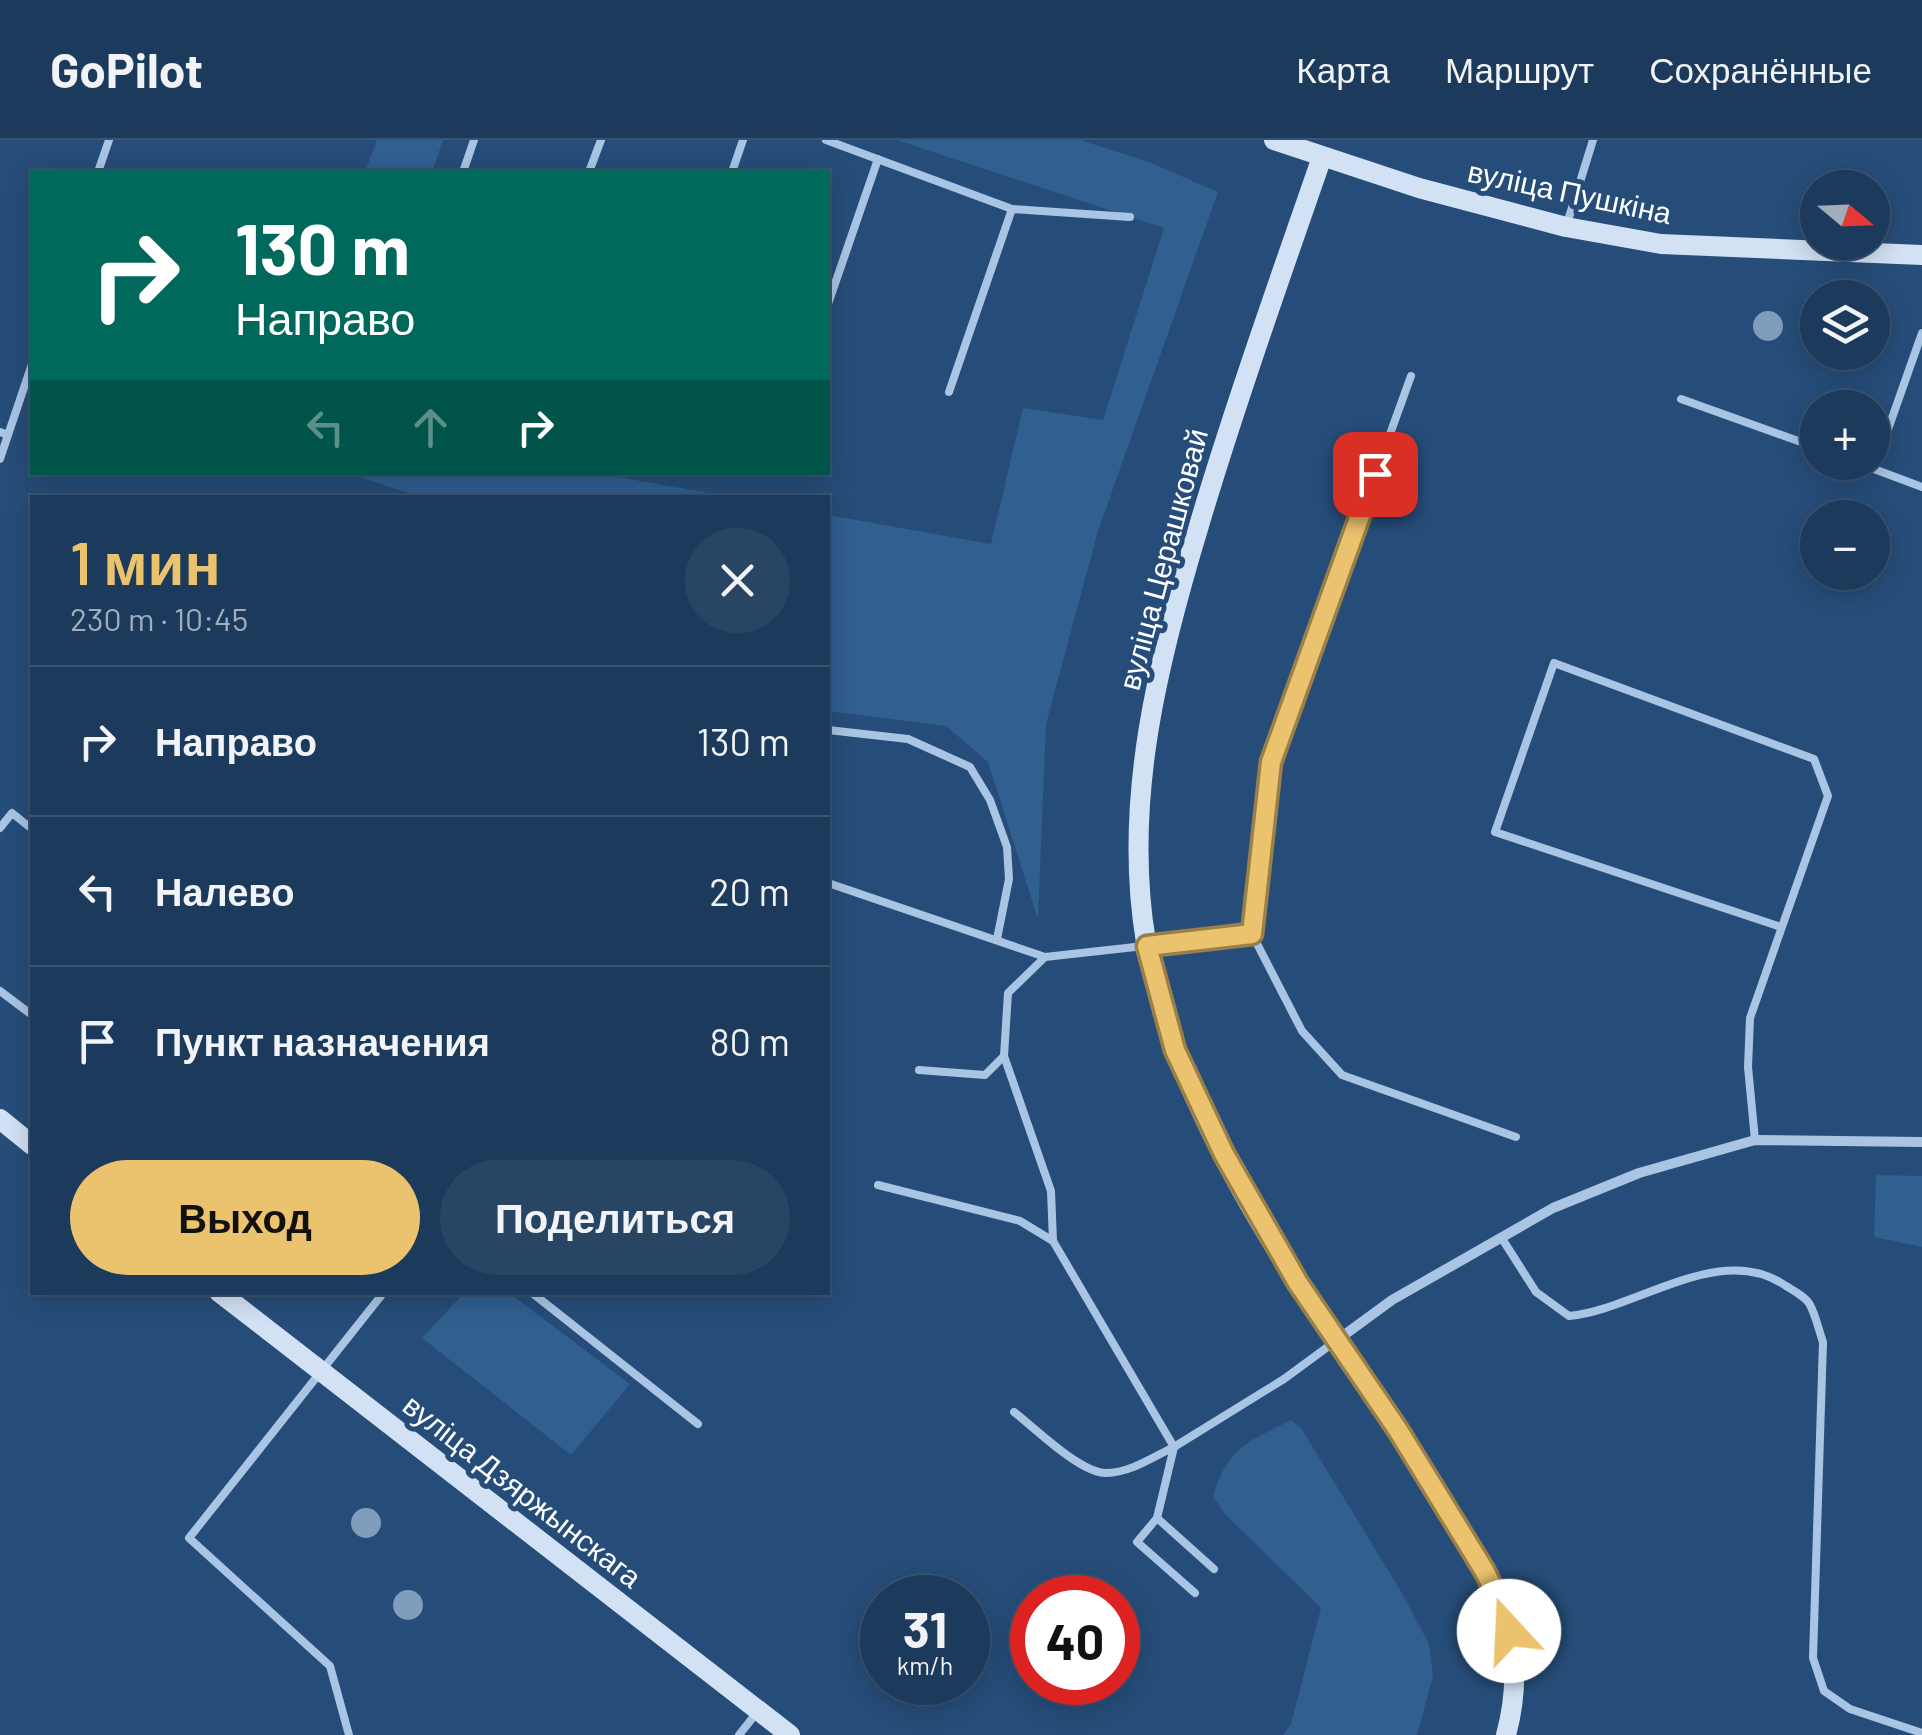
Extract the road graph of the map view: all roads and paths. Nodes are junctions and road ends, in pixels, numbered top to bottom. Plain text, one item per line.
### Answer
1 (109, 140) edge
2 (474, 140) edge
3 (601, 140) edge
4 (744, 140) edge
5 (826, 140) edge
6 (1274, 140) edge
7 (1593, 140) edge
8 (1322, 157) junction
9 (878, 159) junction
10 (99, 170) edge
11 (464, 170) edge
12 (590, 170) edge
13 (733, 170) edge
14 (1012, 208) junction
15 (1130, 217) dead end
16 (1566, 227) junction
17 (1922, 255) edge
18 (830, 298) edge
19 (1922, 333) edge
20 (30, 369) edge
21 (1410, 376) dead end
22 (949, 392) dead end
23 (1681, 399) dead end
24 (1890, 424) edge
25 (4, 434) edge
26 (1800, 442) edge
27 (0, 459) edge
28 (1890, 475) edge
29 (1922, 486) edge
30 (830, 730) edge
31 (30, 827) edge
32 (0, 828) edge
33 (830, 884) edge
34 (1781, 927) junction
35 (1252, 934) junction
36 (997, 940) junction
37 (1147, 946) junction
38 (1045, 957) junction
39 (0, 991) edge
40 (30, 1014) edge
41 (1004, 1056) junction
42 (919, 1070) dead end
43 (0, 1120) edge
44 (1516, 1137) dead end
45 (1755, 1140) junction
46 (1922, 1142) edge
47 (30, 1143) edge
48 (878, 1185) dead end
49 (1501, 1237) junction
50 (1053, 1240) junction
51 (223, 1295) edge
52 (382, 1295) edge
53 (534, 1295) edge
54 (1336, 1341) junction
55 (321, 1372) junction
56 (1014, 1412) dead end
57 (698, 1424) dead end
58 (1174, 1447) junction
59 (1158, 1518) junction
60 (1214, 1569) dead end
61 (1195, 1593) dead end
62 (758, 1711) junction
63 (1922, 1733) edge
64 (348, 1735) edge
65 (739, 1735) edge
66 (790, 1735) edge
67 (1506, 1735) edge

1 - 10 lane
2 - 11 lane
3 - 12 lane
4 - 13 lane
5 - 9 lane
6 - 8 street, вуліца Пушкіна
7 - 16 lane
8 - 16 street, вуліца Пушкіна
8 - 37 street, вуліца Церашковай
9 - 14 lane
9 - 18 lane
14 - 15 lane
14 - 22 lane
16 - 17 street, вуліца Пушкіна
19 - 24 lane
20 - 25 lane
21 - 35 lane
23 - 26 lane
25 - 27 lane
28 - 29 lane
30 - 36 lane
31 - 32 lane
33 - 36 lane
34 - 34 lane
34 - 45 lane
35 - 37 lane
35 - 44 lane
36 - 38 lane
37 - 38 lane
37 - 54 street, вуліца Церашковай
38 - 41 lane
39 - 40 lane
41 - 42 lane
41 - 50 lane
43 - 47 street
45 - 46 street
45 - 49 street
48 - 50 lane
49 - 54 street
49 - 63 lane
50 - 58 lane
51 - 55 street, вуліца Дзяржынскага
52 - 55 lane
53 - 57 lane
54 - 58 lane
54 - 67 street, вуліца Церашковай
55 - 62 street, вуліца Дзяржынскага
55 - 64 lane
56 - 58 lane
58 - 59 lane
59 - 60 lane
59 - 61 lane
62 - 65 lane
62 - 66 street, вуліца Дзяржынскага

